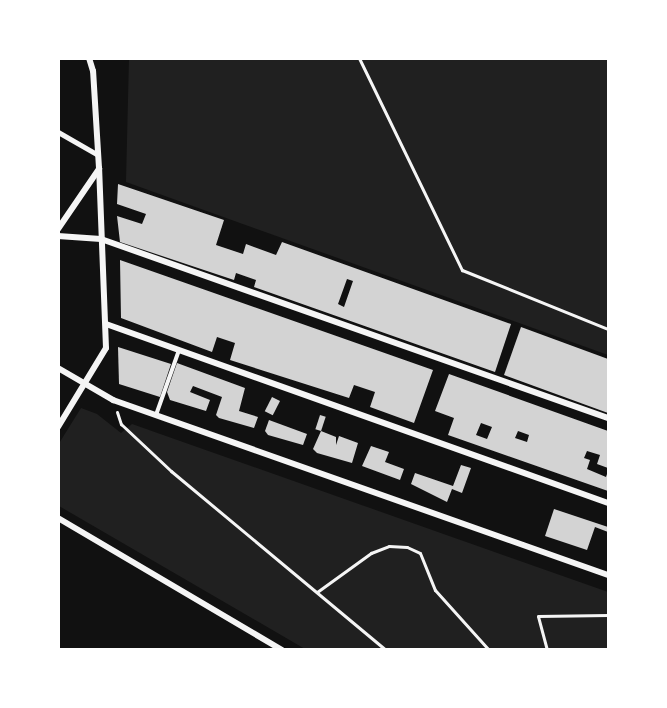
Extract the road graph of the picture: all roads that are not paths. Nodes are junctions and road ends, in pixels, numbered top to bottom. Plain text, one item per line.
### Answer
1 (88, 58) edge
2 (58, 132) edge
3 (98, 155) junction
4 (99, 168) junction
5 (58, 229) edge
6 (58, 236) edge
7 (101, 239) junction
8 (106, 324) junction
9 (179, 350) junction
10 (58, 368) edge
11 (86, 384) junction
12 (156, 416) junction
13 (609, 418) edge
14 (58, 427) edge
15 (609, 503) edge
16 (58, 518) edge
17 (609, 575) edge
18 (282, 650) edge

1 - 3 street
2 - 3 street
3 - 4 street
4 - 5 street
4 - 7 street
6 - 7 street
7 - 8 street
7 - 13 street
8 - 9 street
8 - 11 street
9 - 12 lane
9 - 15 street
10 - 11 street
11 - 12 street
11 - 14 street
12 - 17 street
16 - 18 street

